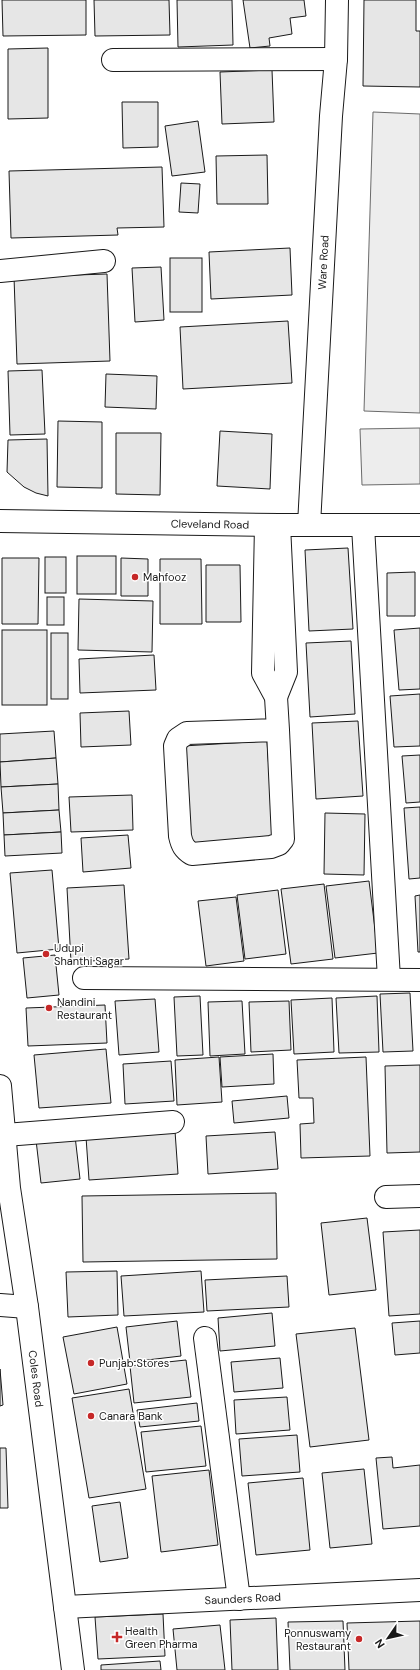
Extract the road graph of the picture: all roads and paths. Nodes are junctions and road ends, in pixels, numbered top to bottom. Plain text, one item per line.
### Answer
1 (337, 0) edge
2 (336, 59) junction
3 (113, 60) dead end
4 (104, 261) dead end
5 (0, 270) edge
6 (0, 522) edge
7 (272, 525) junction
8 (309, 525) junction
9 (420, 525) edge
10 (364, 526) junction
11 (278, 730) junction
12 (84, 978) dead end
13 (389, 979) junction
14 (420, 980) edge
15 (0, 1086) edge
16 (2, 1111) edge
17 (173, 1122) dead end
18 (5, 1135) junction
19 (5, 1187) edge
20 (420, 1196) edge
21 (386, 1197) dead end
22 (0, 1305) edge
23 (28, 1307) junction
24 (205, 1338) dead end
25 (420, 1590) edge
26 (239, 1599) junction
27 (65, 1607) junction
28 (74, 1670) edge

1 - 2 street, Ware Road
2 - 3 street
2 - 8 street, Ware Road
4 - 5 street
6 - 7 street, Cleveland Road
7 - 8 street, Cleveland Road
7 - 11 street
8 - 10 street, Cleveland Road
9 - 10 street, Cleveland Road
10 - 13 street
11 - 11 street
12 - 13 street
13 - 14 street
15 - 16 street, Coles Road
16 - 18 street, Coles Road
17 - 18 street
18 - 19 street, Coles Road
19 - 23 street, Coles Road
20 - 21 street
22 - 23 street
23 - 27 street, Coles Road
24 - 26 street
25 - 26 street, Saunders Road
26 - 27 street, Saunders Road
27 - 28 street, Coles Road

